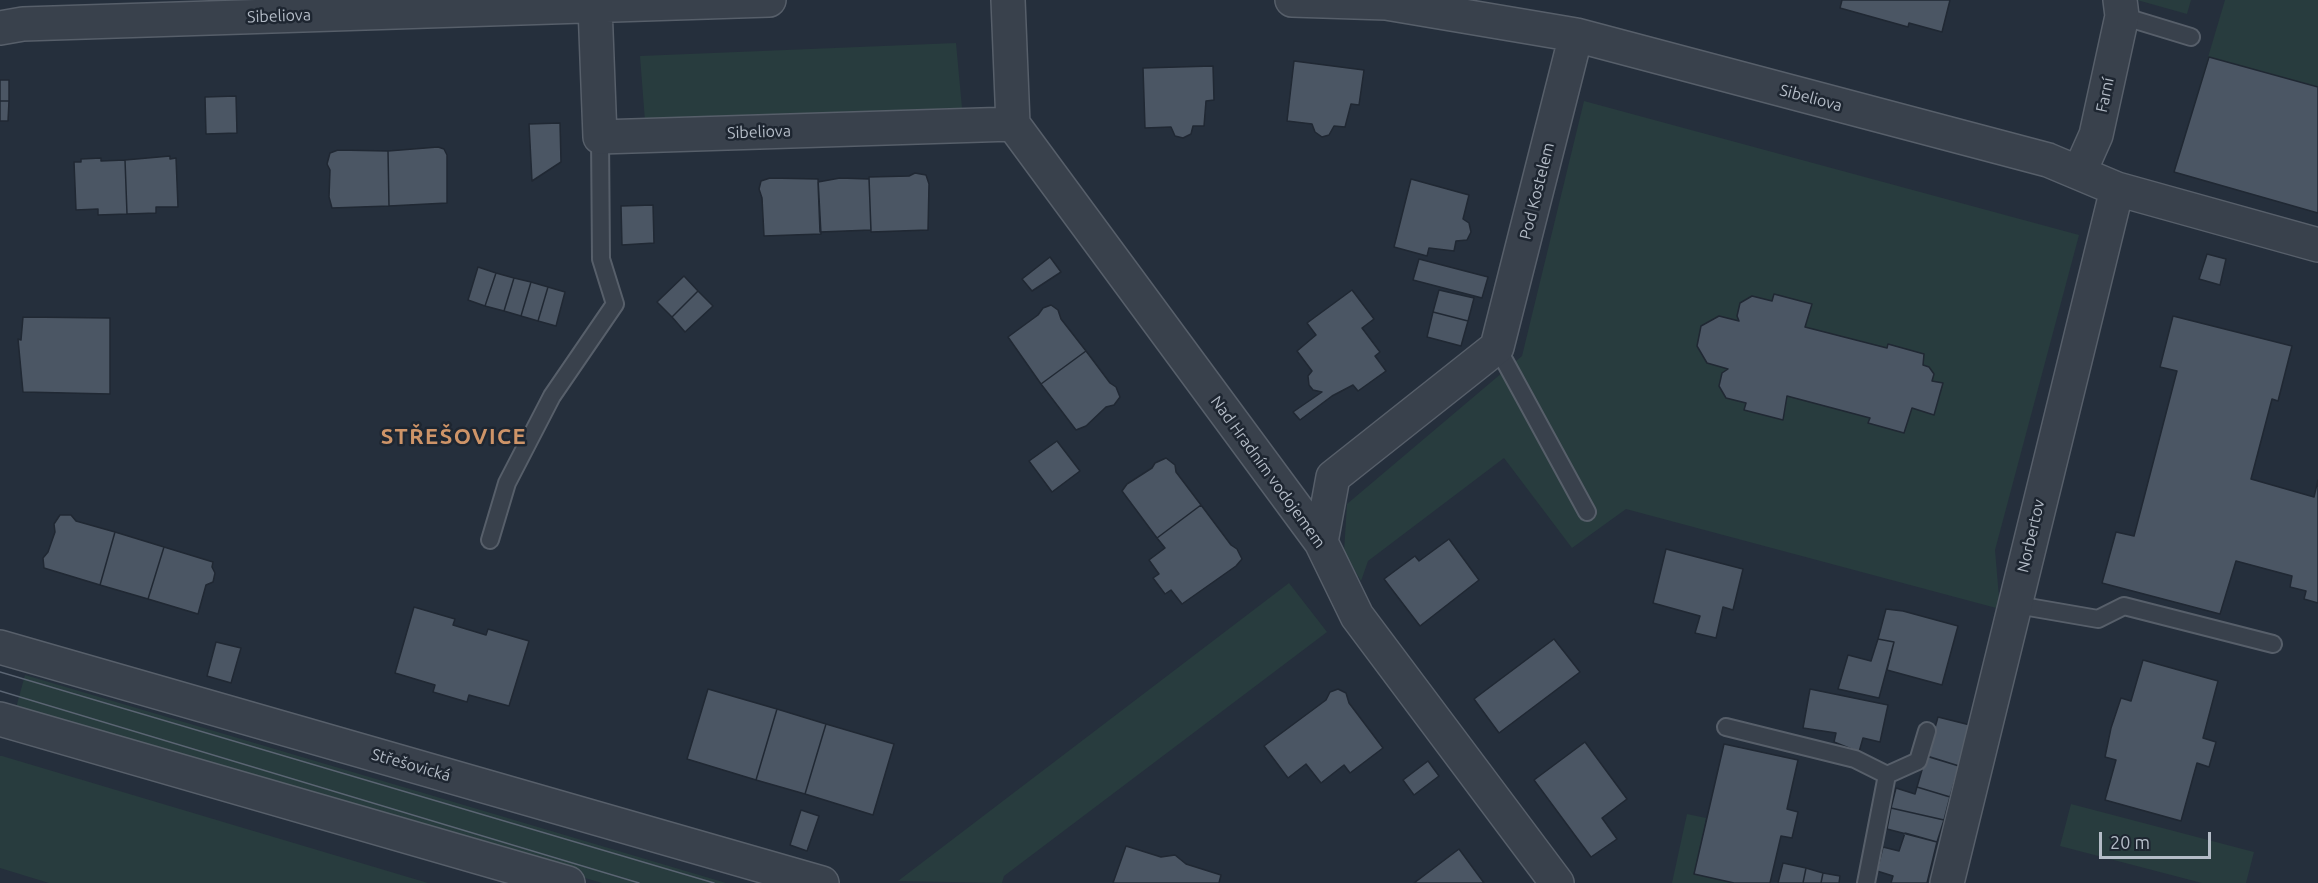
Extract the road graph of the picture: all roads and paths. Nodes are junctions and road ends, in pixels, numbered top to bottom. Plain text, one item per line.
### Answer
1 (769, 0) edge
2 (1008, 0) edge
3 (1292, 0) edge
4 (595, 6) junction
5 (2121, 8) edge
6 (0, 28) edge
7 (1576, 35) junction
8 (2192, 37) dead end
9 (1013, 124) junction
10 (600, 137) junction
11 (2080, 171) junction
12 (2117, 189) junction
13 (2318, 245) edge
14 (1497, 347) junction
15 (1587, 512) dead end
16 (490, 540) dead end
17 (1321, 542) junction
18 (2017, 605) junction
19 (2273, 644) dead end
20 (0, 647) edge
21 (0, 719) edge
22 (1725, 727) dead end
23 (1928, 731) dead end
24 (1887, 775) junction
25 (568, 883) edge
26 (822, 883) edge
27 (1557, 883) edge
28 (1866, 883) edge
29 (1947, 883) edge

1 - 4 street, Sibeliova
2 - 9 street
3 - 7 street, Sibeliova
4 - 6 street, Sibeliova
4 - 10 street
5 - 8 lane, Farní
5 - 11 street, Farní
7 - 11 street, Sibeliova
7 - 14 street, Pod Kostelem
9 - 10 street, Sibeliova
9 - 17 street, Nad Hradním vodojemem
10 - 16 lane
11 - 12 street, Sibeliova
12 - 13 street, Sibeliova
12 - 18 street, Norbertov
14 - 15 lane
14 - 17 street
17 - 27 street, Nad Hradním vodojemem
18 - 19 lane
18 - 29 street, Norbertov
20 - 26 street, Střešovická
21 - 25 street
22 - 24 lane
23 - 24 lane
24 - 28 lane

